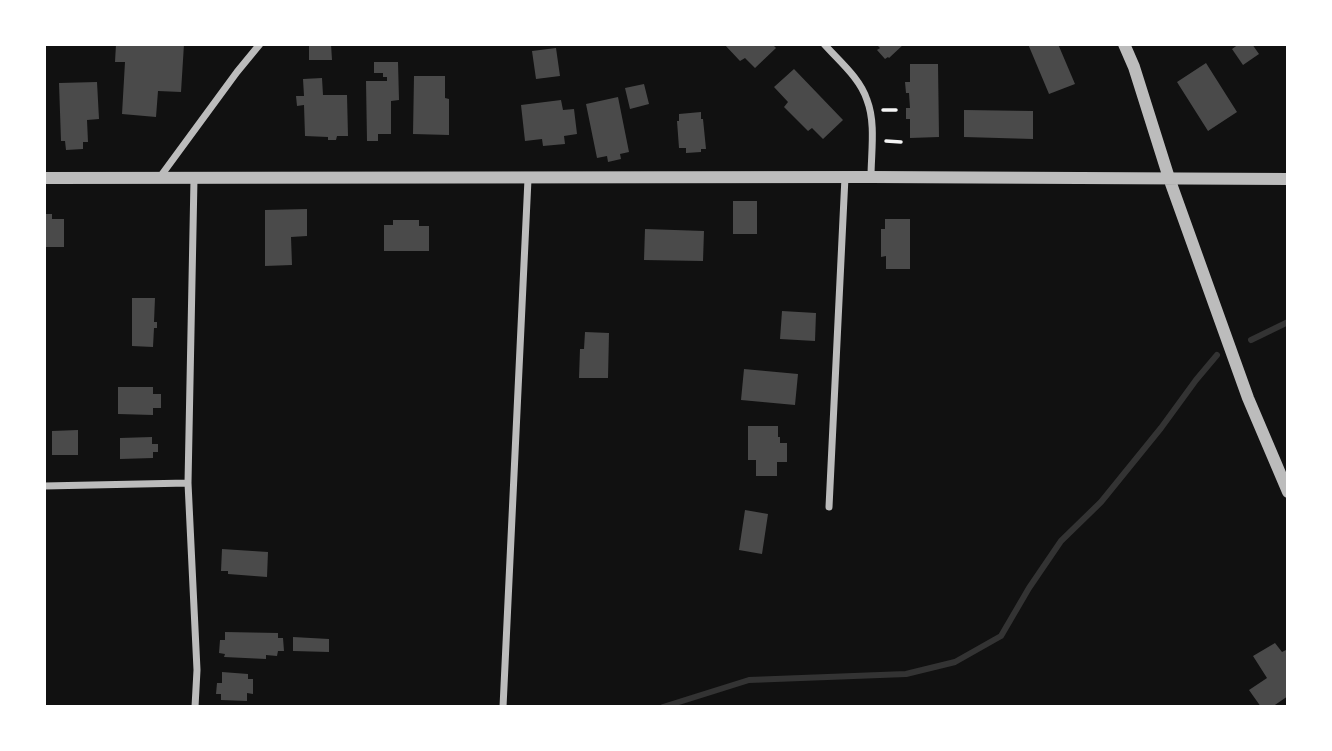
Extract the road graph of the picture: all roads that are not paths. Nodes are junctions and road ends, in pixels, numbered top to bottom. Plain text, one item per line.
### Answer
1 (260, 44) edge
2 (824, 44) edge
3 (1124, 44) edge
4 (845, 177) junction
5 (871, 177) junction
6 (1169, 177) junction
7 (44, 178) edge
8 (528, 178) junction
9 (159, 179) junction
10 (194, 179) junction
11 (1288, 179) edge
12 (188, 483) junction
13 (44, 485) edge
14 (1288, 492) edge
15 (829, 507) dead end
16 (195, 707) edge
17 (503, 707) edge

1 - 9 street
2 - 5 street
3 - 6 street
4 - 5 street
4 - 8 street
4 - 15 street
5 - 6 street
6 - 11 street
6 - 14 street
7 - 9 street
8 - 10 street
8 - 17 street
9 - 10 street
10 - 12 street
12 - 13 street
12 - 16 street

